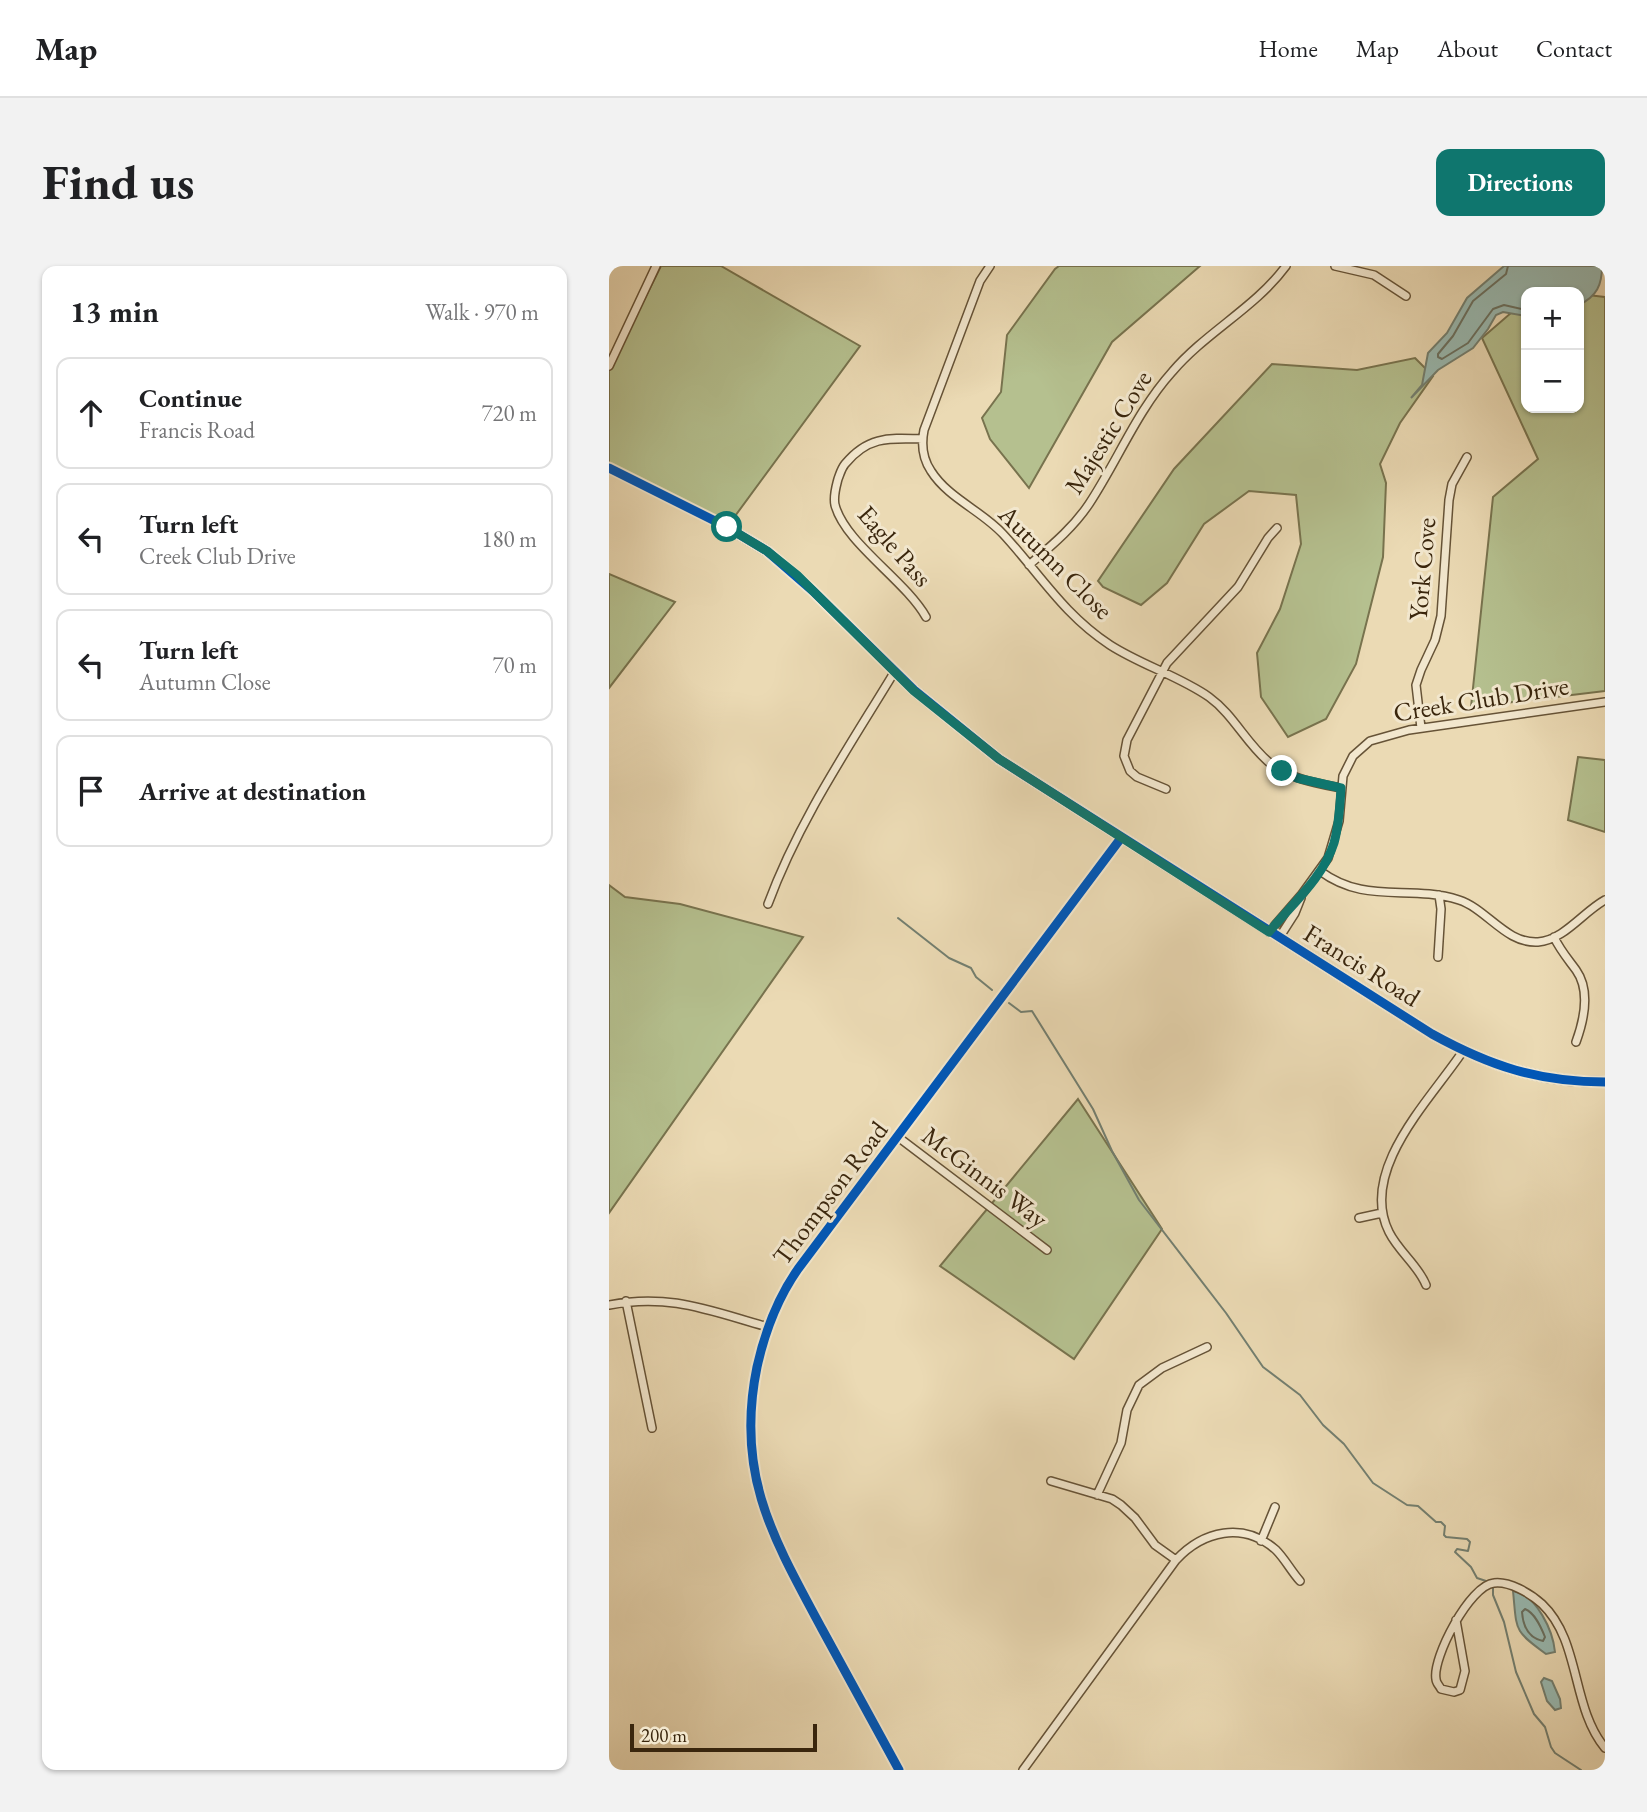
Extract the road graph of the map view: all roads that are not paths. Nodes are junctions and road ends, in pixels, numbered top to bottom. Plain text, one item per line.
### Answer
1 (656, 266) edge
2 (990, 266) edge
3 (1286, 266) edge
4 (1335, 266) edge
5 (1406, 296) dead end
6 (609, 366) edge
7 (922, 439) junction
8 (1467, 457) dead end
9 (609, 468) edge
10 (1277, 528) dead end
11 (1028, 565) junction
12 (926, 617) dead end
13 (895, 671) junction
14 (1162, 672) junction
15 (1605, 702) edge
16 (1421, 727) junction
17 (1341, 788) junction
18 (1166, 789) dead end
19 (1121, 838) junction
20 (1320, 871) junction
21 (1302, 894) junction
22 (1439, 895) junction
23 (1605, 900) edge
24 (768, 904) dead end
25 (1269, 932) junction
26 (1554, 937) junction
27 (1279, 938) junction
28 (1438, 957) dead end
29 (1576, 1042) dead end
30 (1464, 1051) junction
31 (1605, 1082) edge
32 (898, 1137) junction
33 (1383, 1213) junction
34 (1359, 1218) dead end
35 (1047, 1250) dead end
36 (1426, 1285) dead end
37 (627, 1301) junction
38 (609, 1305) edge
39 (768, 1328) junction
40 (1207, 1347) dead end
41 (652, 1428) dead end
42 (1051, 1481) dead end
43 (1097, 1494) junction
44 (1275, 1507) dead end
45 (1261, 1541) junction
46 (1176, 1560) junction
47 (1300, 1581) dead end
48 (1456, 1620) junction
49 (1605, 1748) edge
50 (899, 1770) edge
51 (1023, 1770) edge

1 - 6 street
2 - 7 street
3 - 11 street, Majestic Cove
4 - 5 street
7 - 11 street, Autumn Close
7 - 12 street, Eagle Pass
8 - 16 street, York Cove
9 - 13 street, Francis Road
10 - 14 street
11 - 14 street, Autumn Close
13 - 19 street, Francis Road
13 - 24 street
14 - 17 street, Autumn Close
14 - 18 street
15 - 16 street, Creek Club Drive
16 - 17 street, Creek Club Drive
17 - 20 street, Creek Club Drive
19 - 25 street, Francis Road
19 - 32 street, Thompson Road
20 - 21 street, Creek Club Drive
20 - 22 street
21 - 25 street, Creek Club Drive
21 - 27 street, Creek Club Drive
22 - 26 street
22 - 28 street
23 - 26 street
25 - 27 street, Francis Road
26 - 29 street
27 - 30 street, Francis Road
30 - 31 street, Francis Road
30 - 33 street
32 - 35 street, McGinnis Way
32 - 39 street, Thompson Road
33 - 34 street
33 - 36 street
37 - 38 street
37 - 39 street
37 - 41 street
39 - 50 street, Thompson Road
40 - 43 street
42 - 43 street
43 - 46 street
44 - 45 street
45 - 46 street
45 - 47 street
46 - 51 street
48 - 48 street
48 - 49 street

